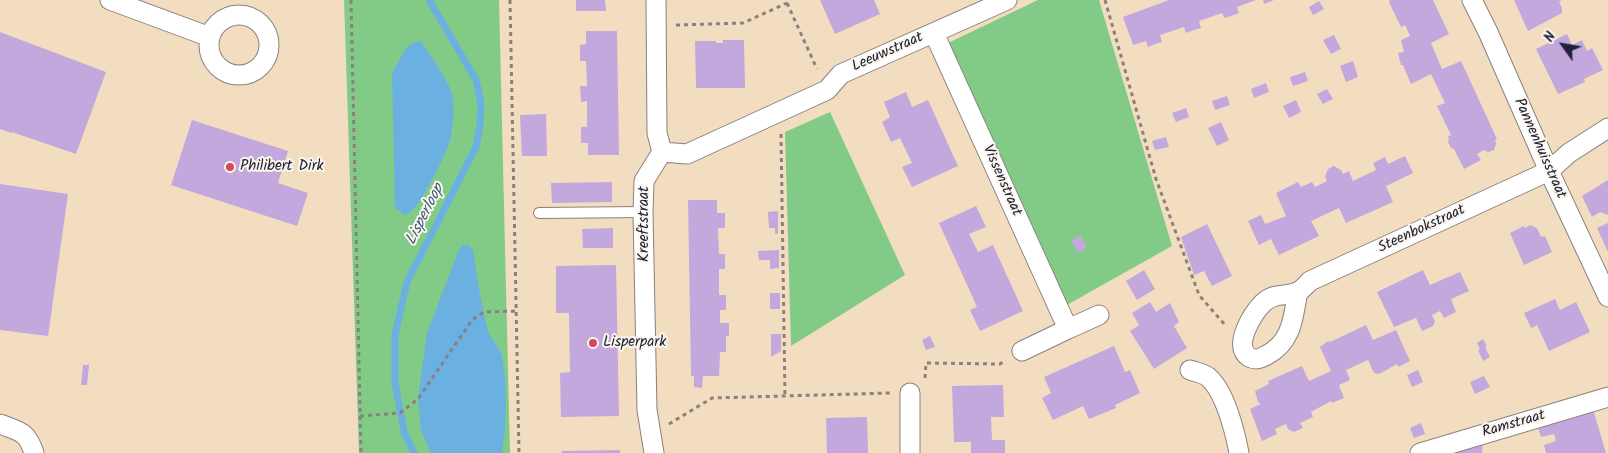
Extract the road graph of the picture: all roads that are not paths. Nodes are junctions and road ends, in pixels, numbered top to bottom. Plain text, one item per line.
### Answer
1 (110, 0) edge
2 (656, 0) edge
3 (1007, 0) edge
4 (1472, 0) edge
5 (934, 33) junction
6 (210, 37) dead end
7 (1608, 128) edge
8 (662, 152) junction
9 (1548, 171) junction
10 (643, 212) junction
11 (539, 213) dead end
12 (1298, 292) junction
13 (1608, 297) edge
14 (1099, 315) dead end
15 (1068, 329) junction
16 (1022, 351) road end
17 (1190, 370) dead end
18 (910, 393) road end
19 (1608, 397) edge
20 (0, 424) edge
21 (652, 444) edge
22 (34, 453) edge
23 (910, 453) edge
24 (1239, 453) edge
25 (1420, 453) edge

1 - 6 street
2 - 8 street
3 - 5 street, Leeuwstraat
4 - 9 street, Pannenhuisstraat
5 - 8 street, Leeuwstraat
5 - 15 street, Vissenstraat
7 - 9 street, Steenbokstraat
8 - 10 street, Kreeftstraat
9 - 12 street, Steenbokstraat
9 - 13 street, Pannenhuisstraat
10 - 11 lane
10 - 21 street, Kreeftstraat
12 - 12 street, Steenbokstraat
14 - 15 street
15 - 16 street
17 - 24 street
18 - 23 street
19 - 25 street, Ramstraat
20 - 22 street

